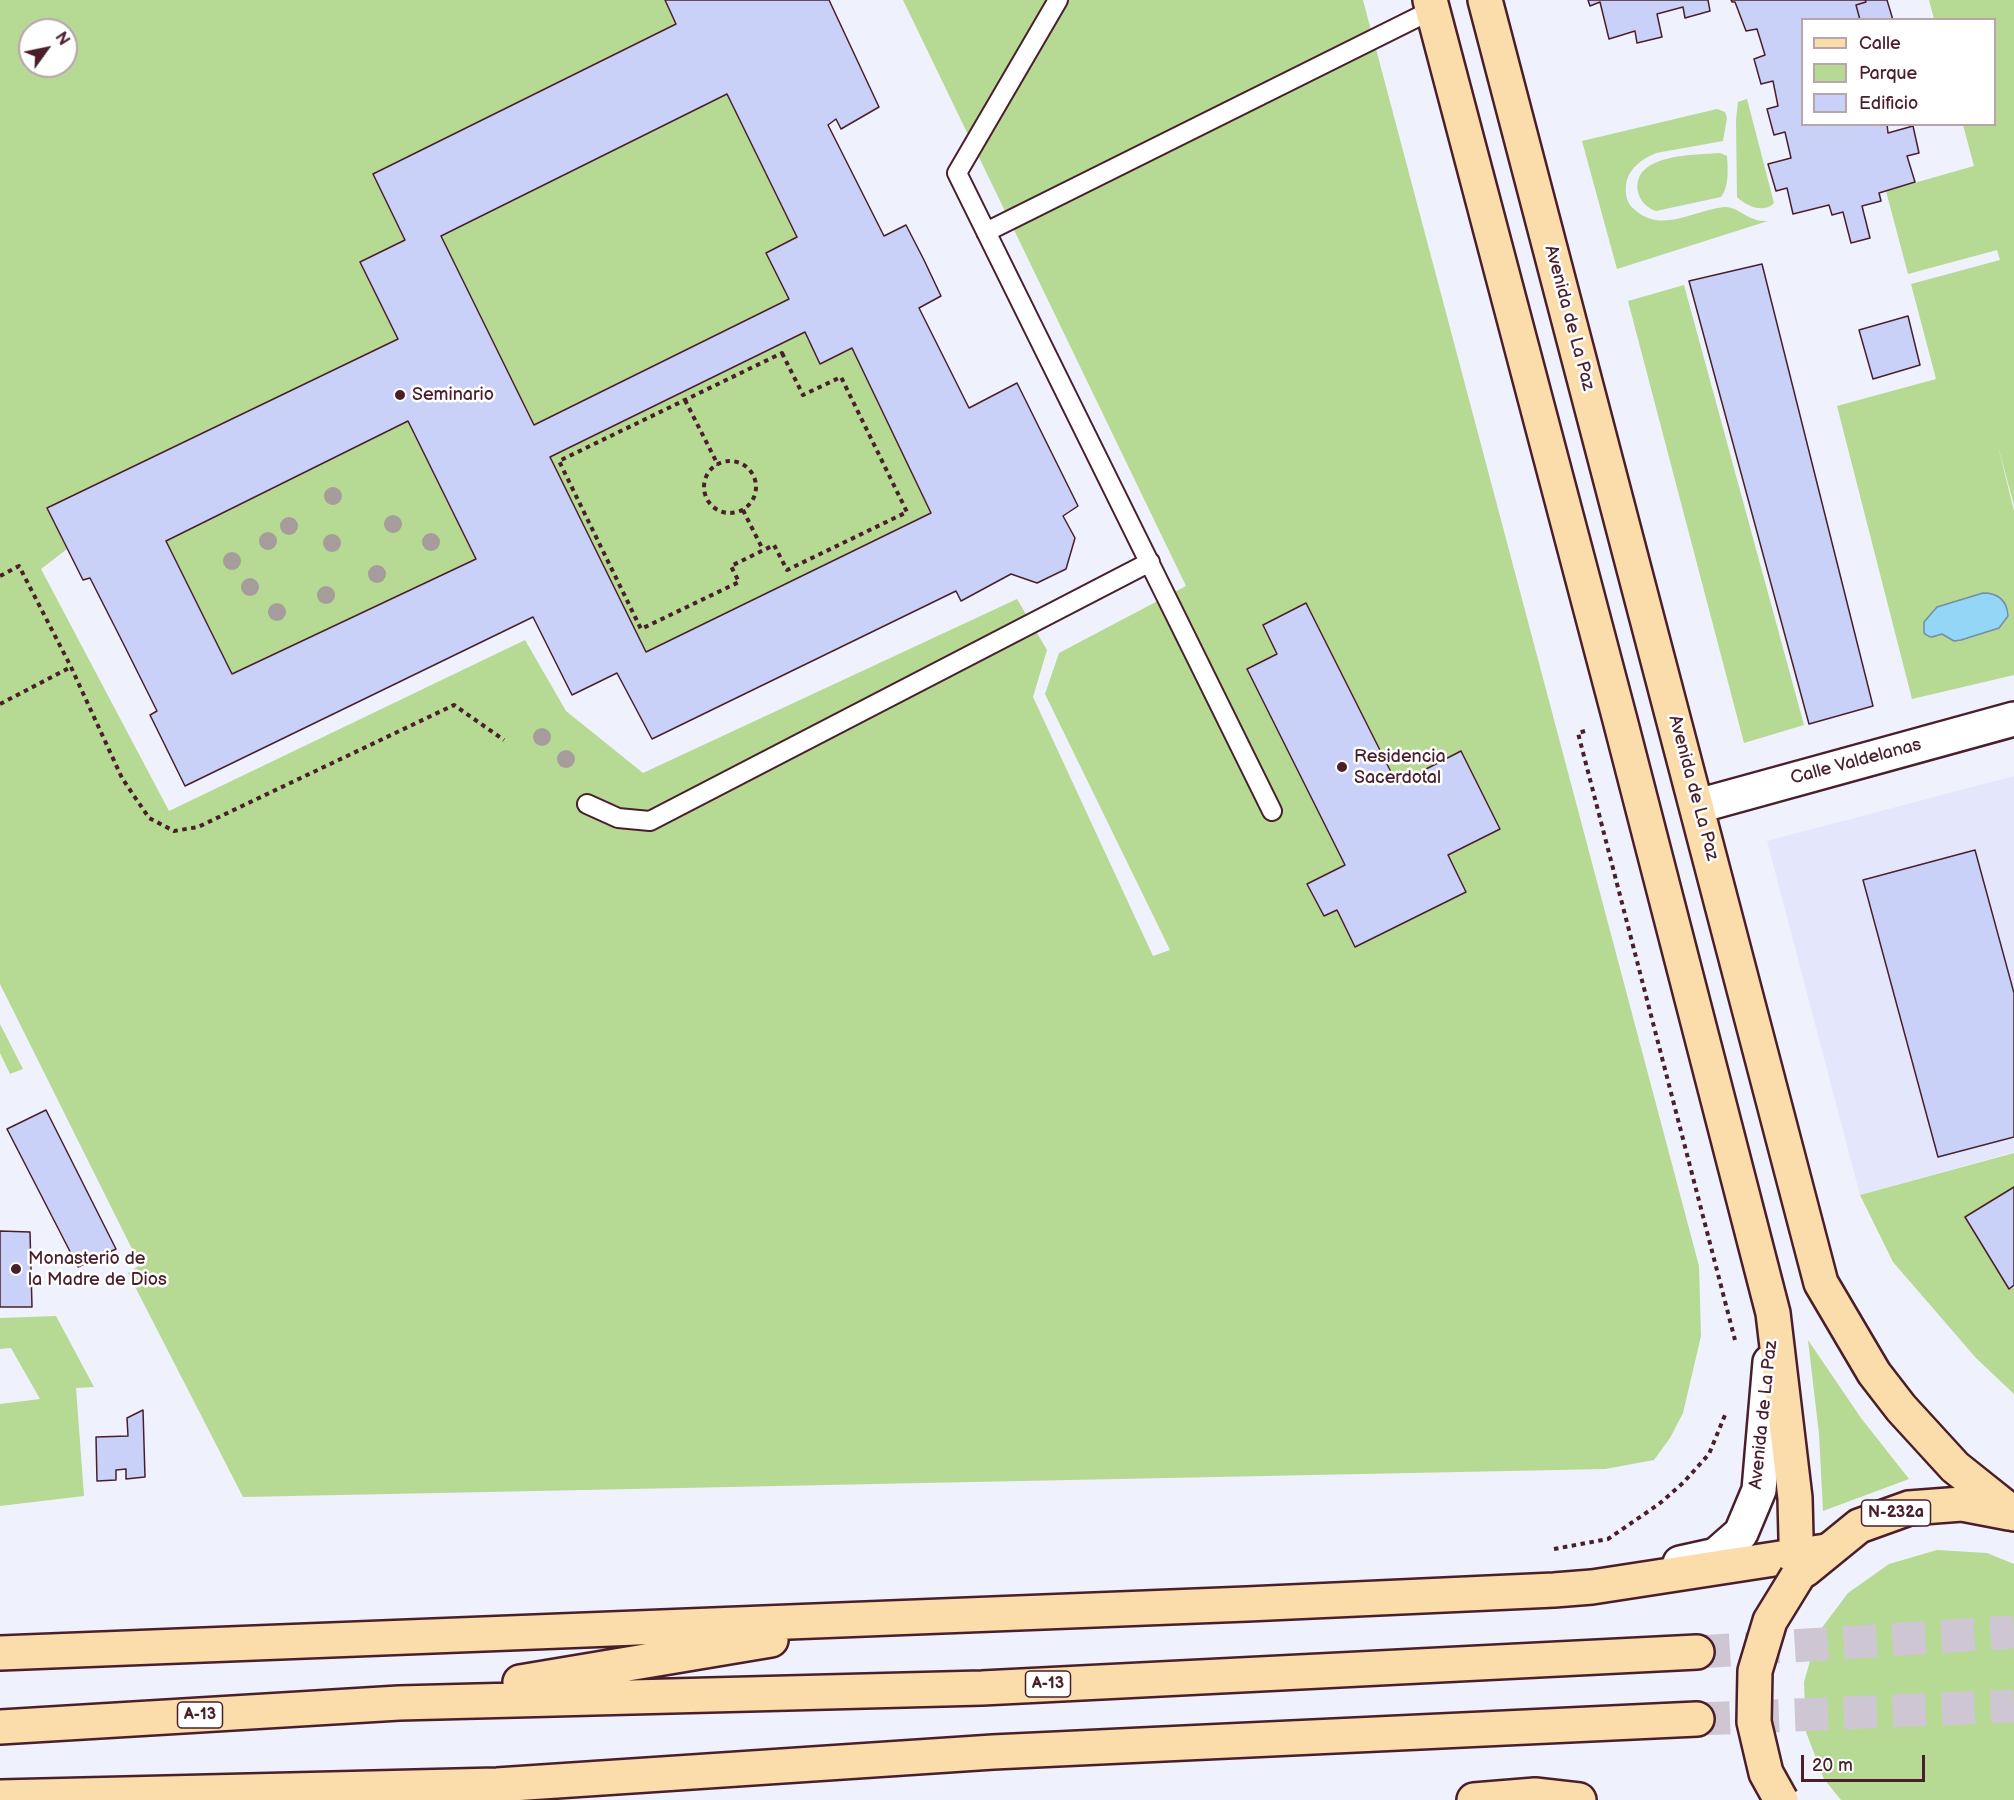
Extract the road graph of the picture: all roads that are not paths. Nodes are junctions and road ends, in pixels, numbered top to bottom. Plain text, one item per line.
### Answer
1 (1058, 0) edge
2 (1485, 0) edge
3 (1431, 5) edge
4 (986, 232) junction
5 (1150, 562) junction
6 (2014, 719) edge
7 (587, 804) dead end
8 (1698, 806) junction
9 (1272, 811) dead end
10 (1773, 1313) junction
11 (2014, 1514) edge
12 (1806, 1561) junction
13 (1592, 1587) junction
14 (908, 1617) junction
15 (1697, 1652) tunnel mouth
16 (0, 1653) edge
17 (399, 1703) junction
18 (1697, 1719) tunnel mouth
19 (0, 1727) edge
20 (497, 1785) junction
21 (0, 1797) edge
22 (575, 1800) edge
23 (1474, 1800) edge
24 (1579, 1800) edge
25 (1781, 1800) edge

1 - 4 lane
2 - 8 main road, Avenida de La Paz
3 - 4 lane
3 - 10 main road, Avenida de La Paz
4 - 5 lane
5 - 7 lane
5 - 9 lane
6 - 8 street, Calle Valdelanas
8 - 11 main road, Avenida de La Paz
10 - 12 main road, Avenida de La Paz
10 - 13 street, Avenida de La Paz
11 - 12 main road, N-232a
12 - 13 main road
12 - 25 main road, N-232a, bridge
13 - 14 main road
14 - 16 main road
14 - 17 main road
15 - 17 main road, A-13
17 - 19 main road, A-13
18 - 20 main road
20 - 21 main road
20 - 22 main road
23 - 24 main road

